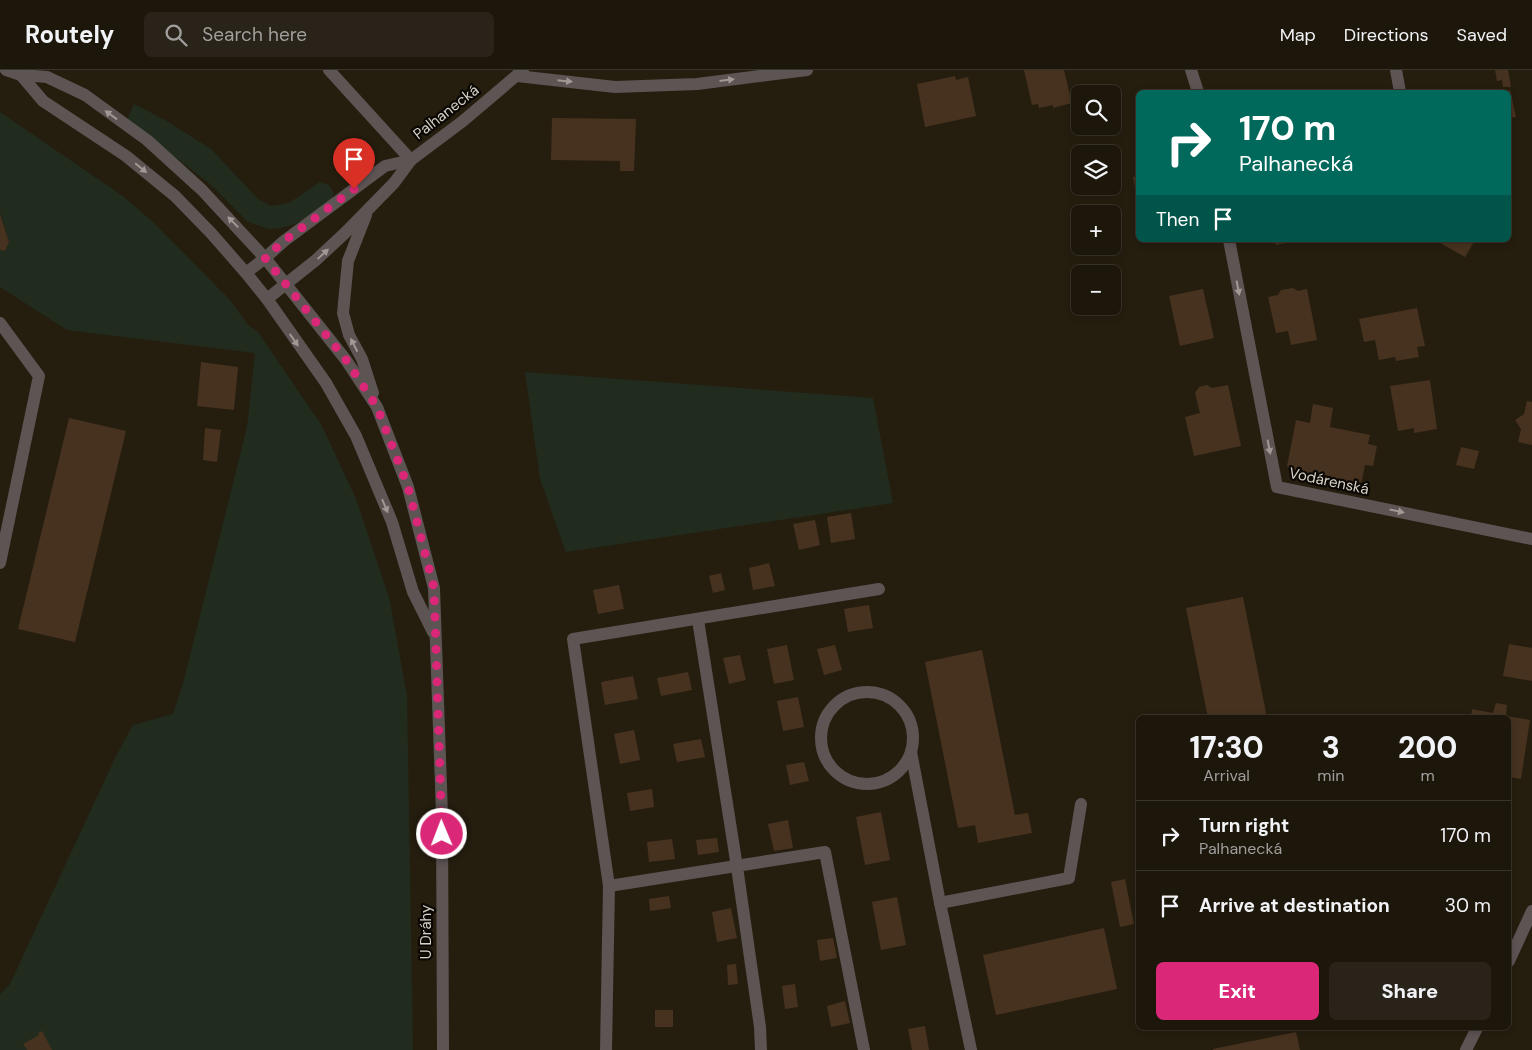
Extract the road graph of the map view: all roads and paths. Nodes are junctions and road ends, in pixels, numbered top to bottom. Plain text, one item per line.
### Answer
1 (6, 70) edge
2 (329, 70) edge
3 (807, 70) edge
4 (1192, 70) edge
5 (1396, 70) edge
6 (520, 73) edge
7 (21, 76) junction
8 (1197, 90) edge
9 (1400, 90) edge
10 (411, 160) junction
11 (370, 206) junction
12 (1229, 242) edge
13 (265, 258) junction
14 (246, 273) junction
15 (284, 284) junction
16 (266, 299) junction
17 (0, 323) edge
18 (377, 407) junction
19 (1532, 539) edge
20 (0, 563) edge
21 (879, 589) dead end
22 (698, 620) junction
23 (435, 636) junction
24 (911, 752) junction
25 (1081, 804) dead end
26 (737, 867) junction
27 (609, 886) junction
28 (940, 903) junction
29 (1532, 911) edge
30 (1511, 957) edge
31 (1476, 1030) edge
32 (443, 1050) edge
33 (606, 1050) edge
34 (761, 1050) edge
35 (864, 1050) edge
36 (971, 1050) edge
37 (1466, 1050) edge

1 - 7 street
2 - 10 street
6 -> 3 street
4 - 8 street
5 - 9 street
6 - 10 street, Palhanecká
13 -> 7 street
7 -> 14 street
10 - 11 street, Palhanecká
10 - 13 street, Palhanecká
15 -> 11 street, Palhanecká
18 -> 11 street
12 -> 19 street, Vodárenská
13 - 14 street, Palhanecká
13 - 15 street
14 - 16 street
15 - 16 street, Palhanecká
15 - 18 street
16 -> 23 street
17 - 20 street
18 - 23 street, U Dráhy
21 - 22 street
22 - 26 street
22 - 27 street
23 - 32 street, U Dráhy
24 - 24 street
24 - 28 street
25 - 28 street
26 - 27 street
26 - 34 street
26 - 35 street
27 - 33 street
28 - 36 street
29 - 30 street
31 - 37 street

